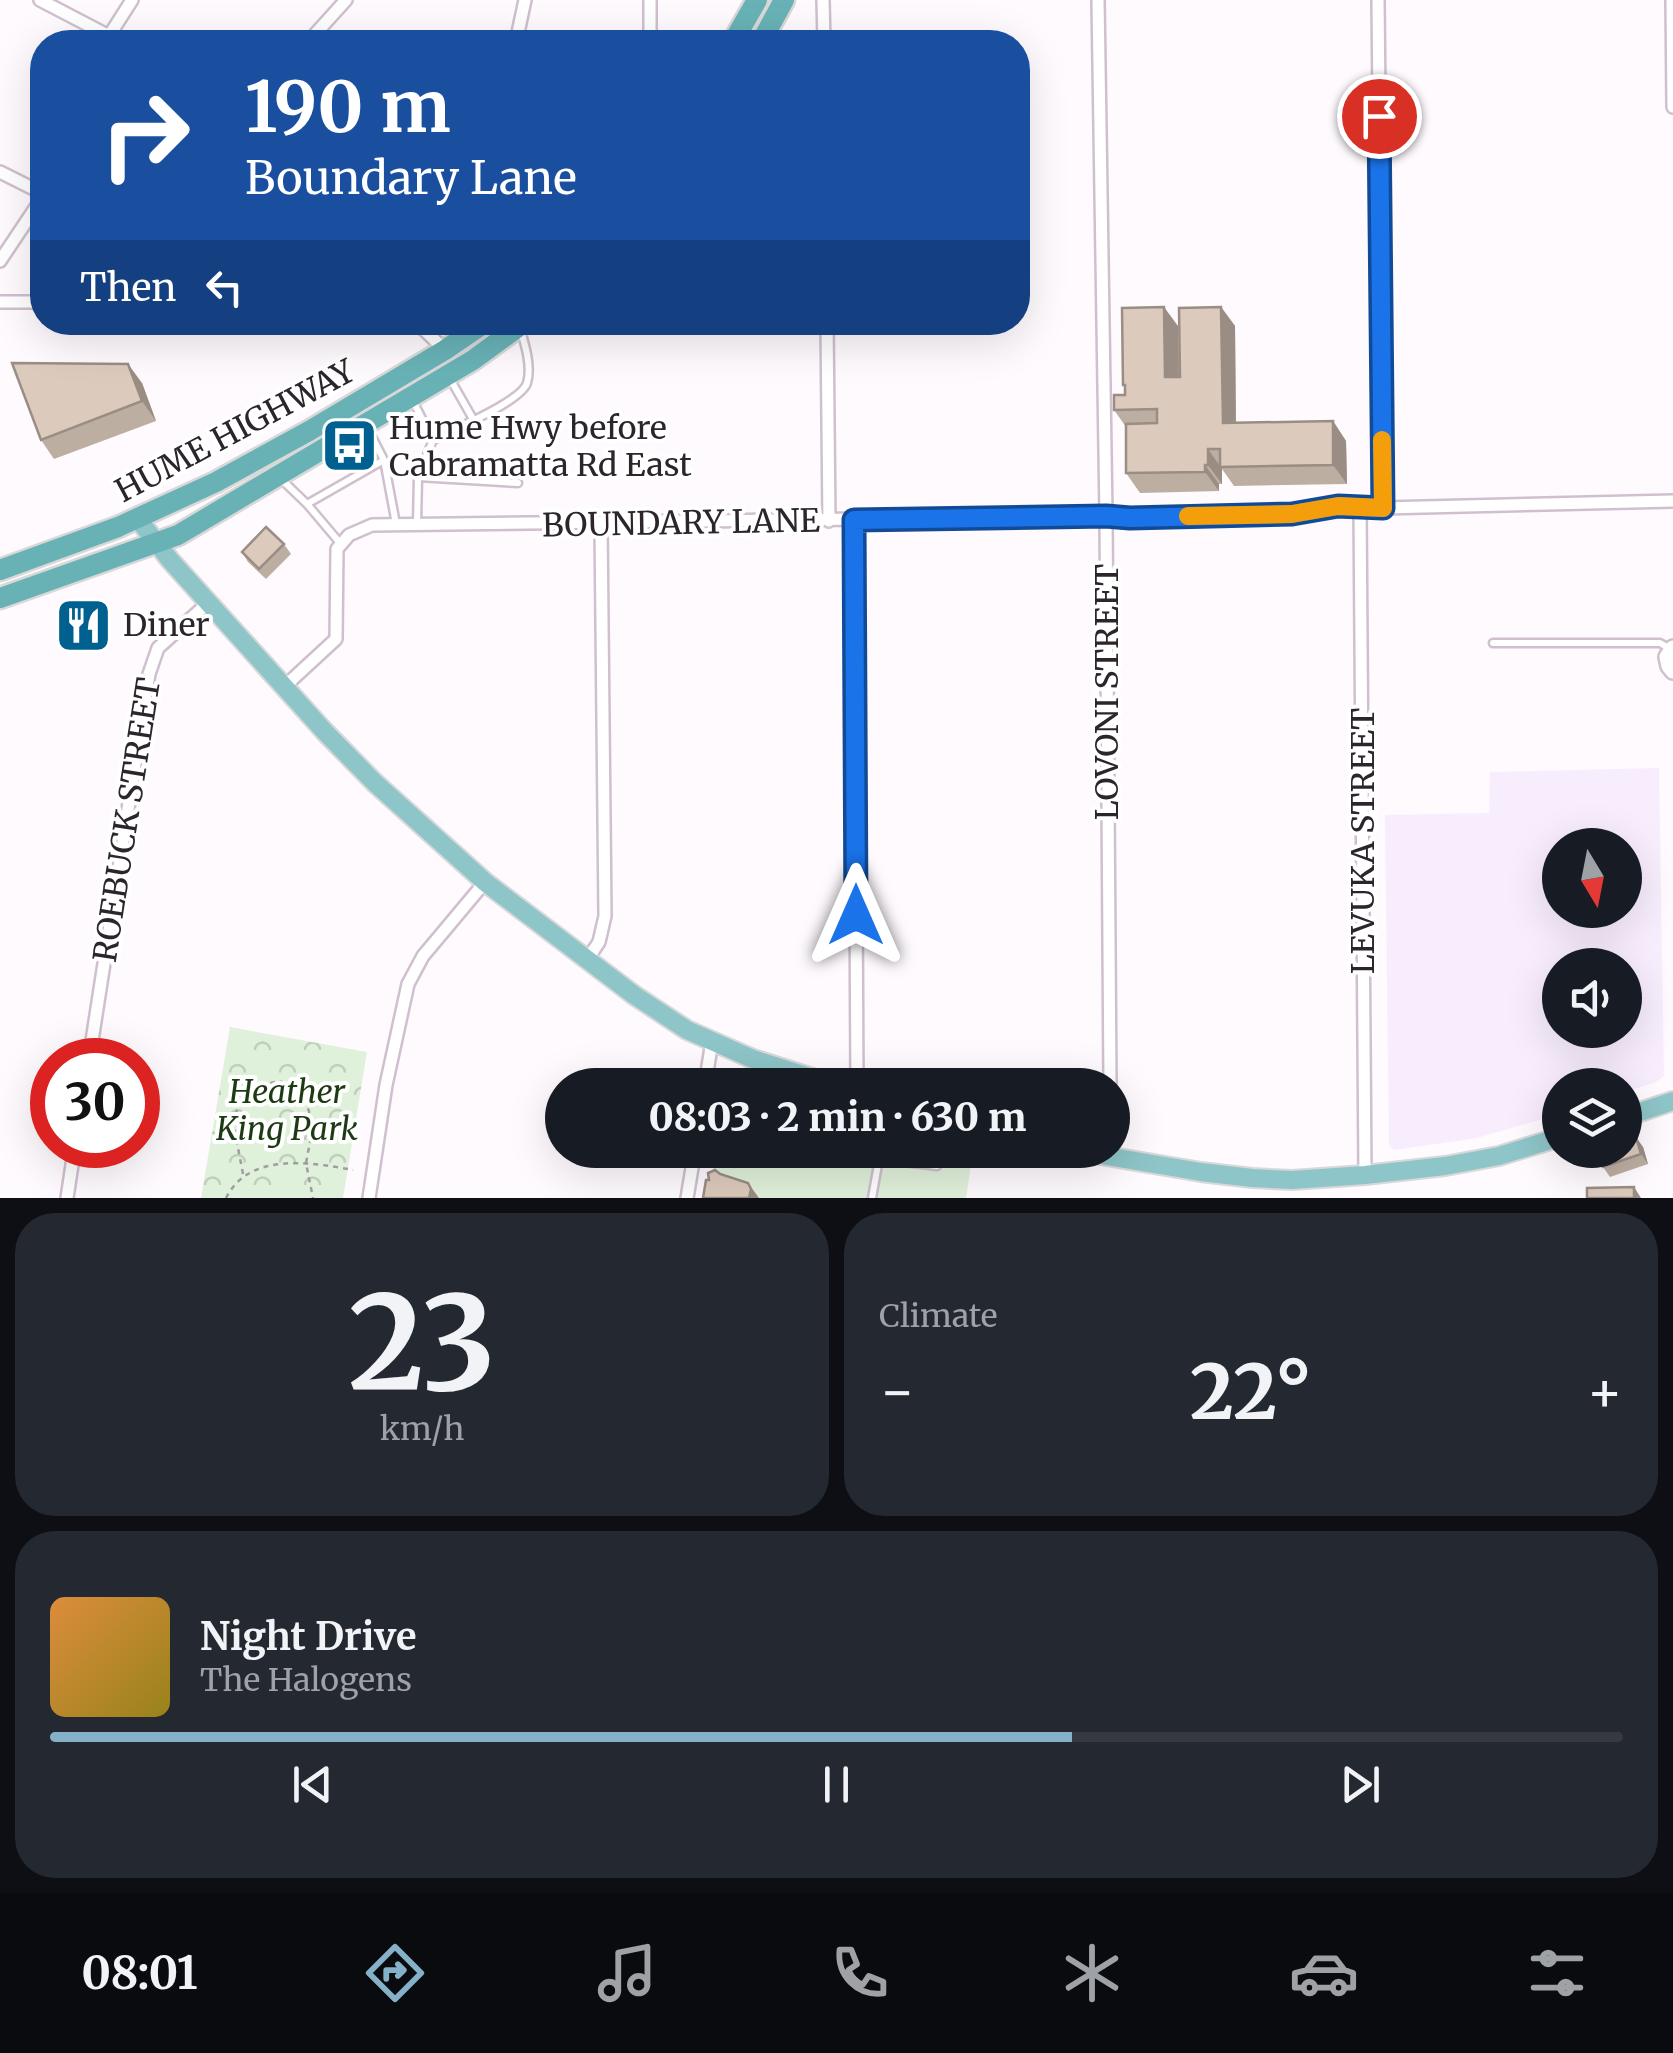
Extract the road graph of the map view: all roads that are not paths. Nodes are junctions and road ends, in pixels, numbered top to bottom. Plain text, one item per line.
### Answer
1 (40, 0) edge
2 (132, 0) edge
3 (346, 0) edge
4 (525, 0) edge
5 (650, 0) edge
6 (757, 0) edge
7 (784, 0) edge
8 (823, 0) edge
9 (1098, 0) edge
10 (1378, 0) edge
11 (1672, 0) edge
12 (96, 30) edge
13 (117, 30) edge
14 (319, 30) edge
15 (519, 30) edge
16 (650, 30) edge
17 (740, 30) edge
18 (768, 30) edge
19 (824, 30) edge
20 (1673, 107) edge
21 (0, 172) edge
22 (30, 189) edge
23 (30, 215) edge
24 (0, 261) edge
25 (0, 302) edge
26 (30, 302) edge
27 (429, 335) edge
28 (455, 335) edge
29 (508, 335) edge
30 (524, 335) edge
31 (827, 335) edge
32 (445, 350) junction
33 (448, 375) junction
34 (411, 398) junction
35 (474, 419) junction
36 (366, 425) junction
37 (433, 440) junction
38 (384, 460) junction
39 (279, 476) junction
40 (418, 477) junction
41 (518, 483) dead end
42 (1673, 501) edge
43 (307, 504) junction
44 (1360, 507) junction
45 (1383, 508) junction
46 (1106, 516) junction
47 (138, 519) junction
48 (854, 520) junction
49 (829, 521) junction
50 (601, 524) junction
51 (396, 525) junction
52 (417, 525) junction
53 (340, 543) junction
54 (156, 544) junction
55 (0, 570) edge
56 (0, 598) edge
57 (208, 603) junction
58 (1493, 643) dead end
59 (1672, 649) edge
60 (1673, 671) edge
61 (284, 687) junction
62 (485, 882) junction
63 (587, 960) junction
64 (92, 1038) edge
65 (712, 1041) junction
66 (708, 1068) edge
67 (781, 1068) edge
68 (857, 1068) edge
69 (1110, 1068) edge
70 (1673, 1101) edge
71 (1642, 1111) edge
72 (1542, 1143) edge
73 (1130, 1157) edge
74 (72, 1168) edge
75 (691, 1168) edge
76 (877, 1168) edge
77 (1366, 1175) junction
78 (67, 1198) edge
79 (368, 1198) edge
80 (687, 1198) edge
81 (872, 1198) edge

1 - 12 street
2 - 13 street
3 - 14 street
4 - 15 street
5 - 16 street
6 - 17 highway
7 - 18 highway
8 - 19 street
9 - 46 street, LOVONI STREET
10 - 45 street
11 - 20 street
21 - 22 street
23 - 24 street
25 - 26 street
27 - 32 street
28 - 32 highway, HUME HIGHWAY
29 - 33 highway, HUME HIGHWAY
30 - 35 lane
31 - 49 street
32 - 47 highway, HUME HIGHWAY
33 - 34 highway, HUME HIGHWAY
33 - 35 lane
34 - 36 highway, HUME HIGHWAY
34 - 37 lane
35 - 37 lane
36 - 38 lane
36 - 39 highway, HUME HIGHWAY
37 - 40 lane
38 - 43 lane
38 - 51 lane
39 - 43 lane
39 - 54 highway, HUME HIGHWAY
40 - 41 lane
40 - 52 lane
42 - 45 street, BOUNDARY LANE
43 - 53 lane
44 - 45 street, BOUNDARY LANE
44 - 46 street, BOUNDARY LANE
44 - 77 street, LEVUKA STREET
46 - 48 street, BOUNDARY LANE
46 - 69 street, LOVONI STREET
47 - 54 main road
47 - 55 highway, HUME HIGHWAY
48 - 49 street, BOUNDARY LANE
48 - 68 street
49 - 50 street, BOUNDARY LANE
50 - 52 street, BOUNDARY LANE
50 - 63 street
51 - 52 street, BOUNDARY LANE
51 - 53 street, BOUNDARY LANE
53 - 61 street
54 - 56 highway, HUME HIGHWAY
54 - 57 main road
57 - 61 main road
57 - 64 street, ROEBUCK STREET
58 - 59 lane
59 - 60 street
61 - 62 main road
62 - 63 main road
62 - 79 street
63 - 65 main road
65 - 66 street
65 - 67 main road
70 - 71 main road
72 - 77 main road
73 - 77 main road
74 - 78 street
75 - 80 street
76 - 81 lane

